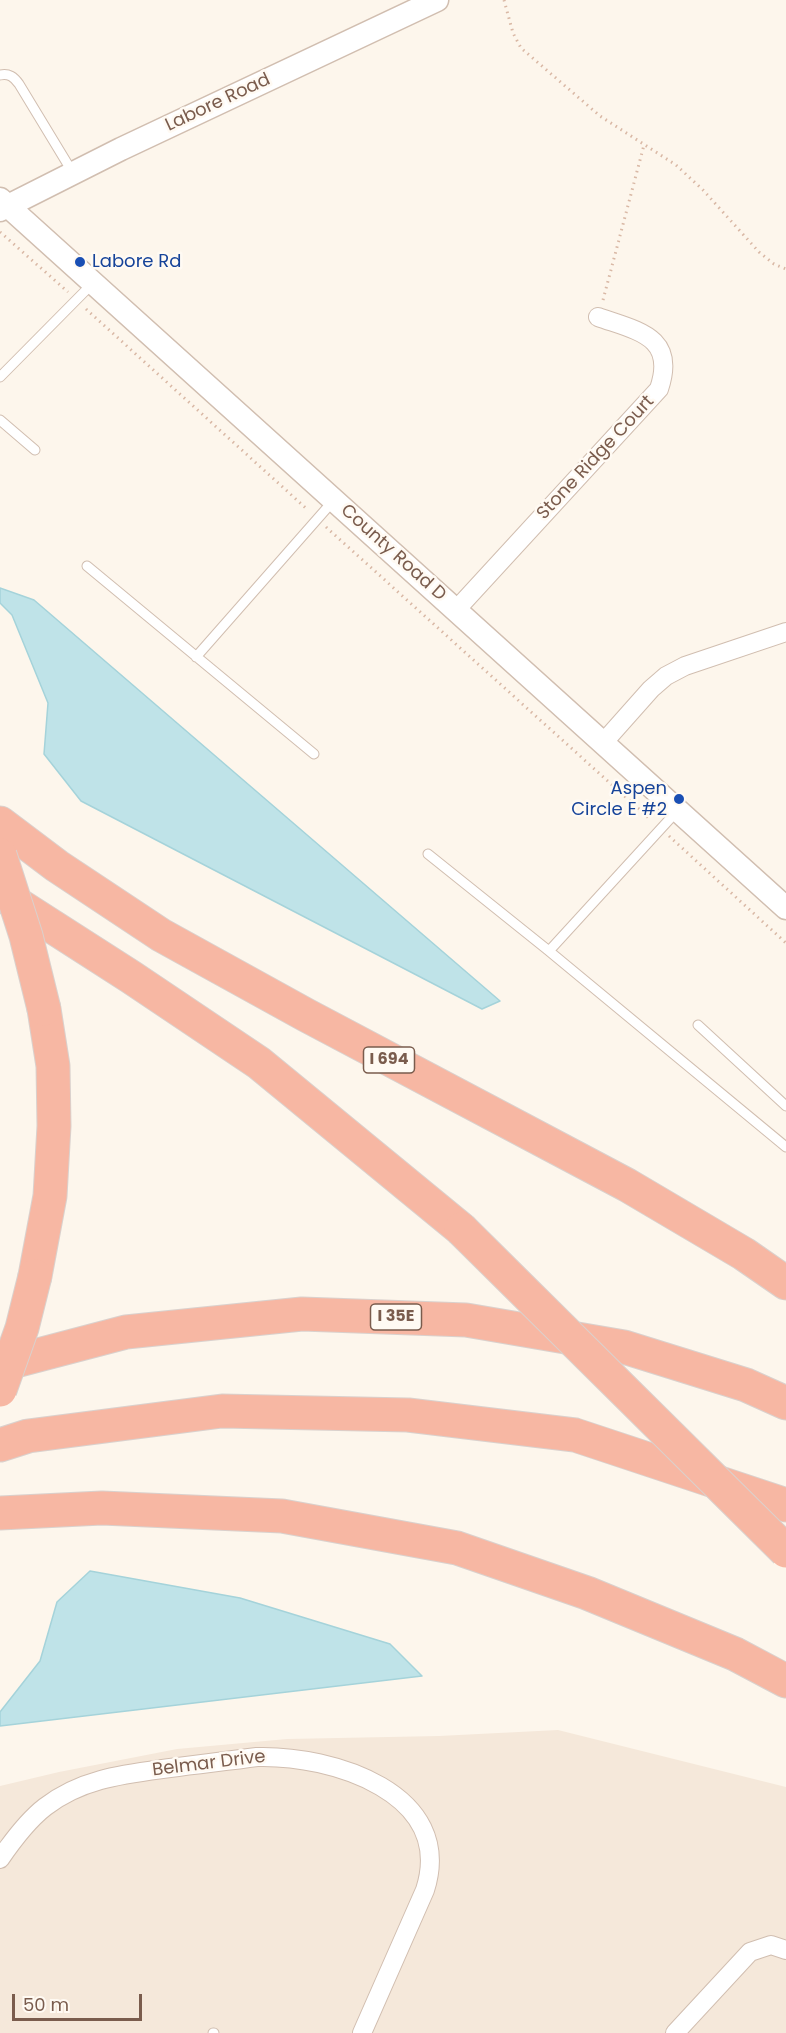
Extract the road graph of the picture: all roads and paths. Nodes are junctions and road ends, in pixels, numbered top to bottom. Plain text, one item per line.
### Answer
1 (437, 0) edge
2 (504, 0) edge
3 (0, 75) edge
4 (644, 145) junction
5 (73, 173) junction
6 (3, 205) edge
7 (0, 232) edge
8 (786, 269) edge
9 (93, 283) junction
10 (76, 300) junction
11 (598, 317) joint
12 (0, 377) edge
13 (0, 420) edge
14 (35, 450) dead end
15 (334, 500) junction
16 (317, 519) junction
17 (87, 566) dead end
18 (456, 610) junction
19 (786, 632) edge
20 (196, 657) junction
21 (603, 743) junction
22 (314, 754) dead end
23 (678, 810) junction
24 (0, 823) edge
25 (661, 829) junction
26 (428, 854) dead end
27 (0, 855) edge
28 (0, 893) edge
29 (786, 908) edge
30 (786, 943) edge
31 (549, 951) junction
32 (698, 1025) dead end
33 (786, 1106) edge
34 (786, 1147) edge
35 (786, 1284) edge
36 (0, 1365) edge
37 (0, 1390) edge
38 (786, 1403) edge
39 (0, 1445) edge
40 (786, 1505) edge
41 (0, 1513) edge
42 (786, 1551) edge
43 (786, 1681) edge
44 (0, 1859) edge
45 (786, 1950) edge
46 (362, 2033) edge
47 (675, 2033) edge

1 - 5 street, Labore Road
2 - 4 path
3 - 5 lane
4 - 8 path
4 - 11 path
5 - 6 street, Labore Road
6 - 9 street, County Road D
7 - 10 path
9 - 10 lane
9 - 15 street, County Road D
10 - 12 lane
10 - 16 path
11 - 18 street, Stone Ridge Court
13 - 14 lane
15 - 16 lane
15 - 18 street, County Road D
16 - 20 lane
16 - 25 path
17 - 20 lane
18 - 21 street, County Road D
19 - 21 street
20 - 22 lane
21 - 23 street, County Road D
23 - 25 lane
23 - 29 street, County Road D
24 - 35 highway, I 694
25 - 30 path
25 - 31 lane
26 - 31 lane
27 - 37 highway, bridge
28 - 42 highway, bridge
31 - 34 lane
32 - 33 lane
36 - 38 highway, I 35E
39 - 40 highway
41 - 43 highway
44 - 46 street, Belmar Drive
45 - 47 street

